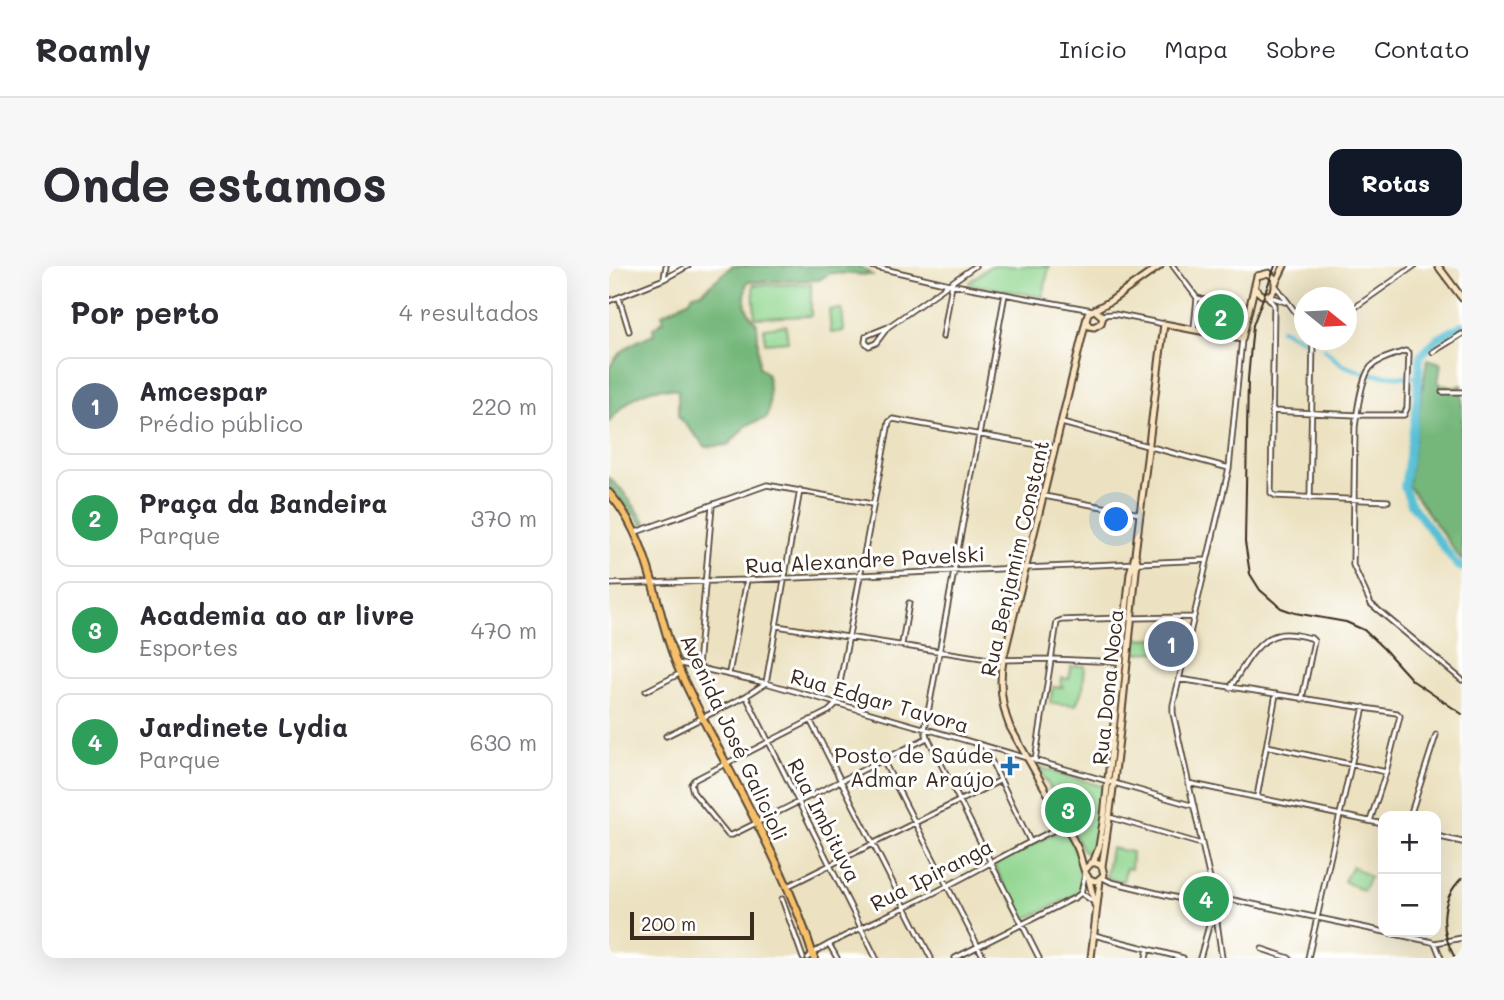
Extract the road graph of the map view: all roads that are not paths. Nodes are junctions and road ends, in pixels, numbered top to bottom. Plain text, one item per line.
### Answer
1 (666, 266) edge
2 (688, 266) edge
3 (871, 266) edge
4 (975, 266) edge
5 (1160, 266) edge
6 (1173, 266) edge
7 (1284, 266) edge
8 (1413, 266) edge
9 (1439, 266) edge
10 (1263, 271) edge
11 (664, 279) junction
12 (950, 284) junction
13 (1276, 284) junction
14 (1254, 288) junction
15 (1005, 294) junction
16 (1266, 296) junction
17 (618, 298) junction
18 (1197, 299) junction
19 (1462, 299) edge
20 (609, 301) edge
21 (1287, 303) junction
22 (1357, 305) edge
23 (1274, 308) junction
24 (1081, 309) junction
25 (1098, 312) junction
26 (1249, 312) junction
27 (1294, 312) edge
28 (1086, 318) junction
29 (1164, 324) junction
30 (888, 327) junction
31 (1092, 327) junction
32 (1194, 329) junction
33 (629, 331) dead end
34 (1462, 334) edge
35 (943, 337) dead end
36 (1082, 339) junction
37 (1242, 339) junction
38 (1314, 350) edge
39 (1433, 352) dead end
40 (1442, 392) dead end
41 (1462, 392) edge
42 (1272, 411) junction
43 (1312, 413) junction
44 (1356, 415) junction
45 (1062, 423) junction
46 (978, 434) junction
47 (1150, 445) junction
48 (1055, 449) junction
49 (1229, 468) junction
50 (800, 490) junction
51 (609, 493) edge
52 (1044, 496) junction
53 (1310, 499) junction
54 (1352, 500) junction
55 (1388, 501) dead end
56 (872, 504) junction
57 (712, 506) junction
58 (1140, 514) junction
59 (636, 532) junction
60 (1207, 560) junction
61 (1134, 561) junction
62 (1026, 566) junction
63 (954, 570) junction
64 (859, 575) junction
65 (785, 578) junction
66 (747, 580) junction
67 (706, 582) junction
68 (609, 583) edge
69 (652, 583) junction
70 (909, 603) dead end
71 (1193, 617) junction
72 (1128, 618) junction
73 (777, 626) junction
74 (849, 636) junction
75 (902, 645) junction
76 (939, 652) junction
77 (1050, 659) junction
78 (1003, 660) junction
79 (1123, 662) junction
80 (677, 663) junction
81 (698, 666) junction
82 (681, 673) junction
83 (729, 673) junction
84 (1178, 679) junction
85 (1462, 680) edge
86 (766, 683) junction
87 (1230, 688) junction
88 (646, 691) dead end
89 (1276, 694) junction
90 (746, 696) junction
91 (1302, 699) junction
92 (836, 705) junction
93 (1364, 707) junction
94 (702, 717) junction
95 (810, 720) junction
96 (925, 729) junction
97 (1436, 735) dead end
98 (666, 736) dead end
99 (927, 738) junction
100 (768, 742) junction
101 (984, 746) junction
102 (1267, 746) junction
103 (883, 760) junction
104 (1031, 760) junction
105 (726, 764) junction
106 (1352, 764) junction
107 (1386, 772) junction
108 (840, 780) junction
109 (999, 782) junction
110 (1110, 782) junction
111 (1188, 783) junction
112 (1257, 797) junction
113 (959, 800) junction
114 (797, 802) junction
115 (1194, 806) junction
116 (1412, 811) edge
117 (1107, 816) junction
118 (1340, 816) junction
119 (1370, 821) junction
120 (917, 823) junction
121 (1378, 823) edge
122 (756, 824) junction
123 (1065, 825) junction
124 (1441, 837) edge
125 (1030, 841) junction
126 (1462, 842) edge
127 (1201, 844) junction
128 (873, 845) junction
129 (1081, 854) junction
130 (1096, 855) junction
131 (990, 862) junction
132 (1091, 863) junction
133 (829, 865) junction
134 (1102, 866) junction
135 (1086, 875) junction
136 (1208, 876) junction
137 (1101, 879) junction
138 (948, 886) junction
139 (788, 887) junction
140 (1203, 891) junction
141 (1081, 893) junction
142 (1198, 895) junction
143 (1214, 897) junction
144 (782, 899) dead end
145 (1190, 901) junction
146 (1095, 903) junction
147 (905, 906) junction
148 (1204, 906) junction
149 (1096, 915) junction
150 (1212, 915) junction
151 (1318, 918) junction
152 (1021, 923) junction
153 (861, 926) junction
154 (1216, 926) junction
155 (1217, 933) junction
156 (1094, 935) junction
157 (1207, 935) junction
158 (1462, 938) edge
159 (1435, 943) junction
160 (829, 944) junction
161 (978, 946) junction
162 (1148, 949) junction
163 (1262, 949) dead end
164 (810, 957) edge
165 (837, 958) edge
166 (876, 958) edge
167 (931, 958) edge
168 (955, 958) edge
169 (984, 958) edge
170 (1039, 958) edge
171 (1091, 958) edge
172 (1146, 958) edge
173 (1183, 958) edge
174 (1200, 958) edge
175 (1222, 958) edge
176 (1289, 958) edge
177 (1308, 958) edge
178 (1441, 958) edge

1 - 11 street
2 - 11 street
3 - 12 street
4 - 12 street
5 - 25 main road
6 - 18 street
7 - 10 main road
7 - 13 main road
8 - 22 street
9 - 19 main road
10 - 13 main road
10 - 14 main road
11 - 17 street
12 - 15 street
12 - 30 street
12 - 35 street
13 - 16 main road
13 - 21 street
14 - 16 main road
14 - 26 main road
15 - 24 street
15 - 46 street
16 - 21 street
16 - 23 street
16 - 26 main road
17 - 20 street
17 - 33 street
18 - 26 street
18 - 32 street
21 - 23 street
21 - 27 street
23 - 42 street
24 - 25 street
24 - 28 street
25 - 28 main road
25 - 29 street
25 - 31 main road, Rua Benjamim Constant
26 - 37 main road
28 - 31 main road
28 - 36 main road, Rua Benjamim Constant
29 - 32 main road
29 - 47 main road, Rua Dona Noca
30 - 30 street
31 - 36 main road, Rua Benjamim Constant
32 - 37 main road
34 - 39 street
36 - 45 main road, Rua Benjamim Constant
37 - 49 street
38 - 43 street
40 - 41 street
42 - 43 street
42 - 53 street
43 - 44 street
43 - 53 street
44 - 44 street
44 - 54 street
45 - 47 street
45 - 48 main road, Rua Benjamim Constant
46 - 48 street
46 - 56 street
46 - 63 street
47 - 49 street
47 - 58 main road, Rua Dona Noca
48 - 52 main road, Rua Benjamim Constant
49 - 60 street
50 - 56 street
50 - 57 street
50 - 65 street
51 - 59 highway, Avenida José Galicioli
52 - 58 street
52 - 62 main road, Rua Benjamim Constant
53 - 54 street
54 - 55 street
54 - 85 street
56 - 64 street
57 - 59 street
57 - 67 street
58 - 61 main road, Rua Dona Noca
59 - 69 highway, Avenida José Galicioli
60 - 61 street, Rua Alexandre Pavelski
60 - 71 street
61 - 62 street, Rua Alexandre Pavelski
61 - 72 main road, Rua Dona Noca
62 - 63 street, Rua Alexandre Pavelski
62 - 78 main road, Rua Benjamim Constant
63 - 64 street, Rua Alexandre Pavelski
63 - 76 street
64 - 65 street, Rua Alexandre Pavelski
64 - 74 street
65 - 66 street, Rua Alexandre Pavelski
65 - 73 street
66 - 67 street, Rua Alexandre Pavelski
66 - 83 street
67 - 69 street, Rua Alexandre Pavelski
67 - 81 street
68 - 69 street, Rua Alexandre Pavelski
69 - 80 highway, Avenida José Galicioli
70 - 75 street
71 - 72 street
71 - 84 street
72 - 77 street
72 - 79 main road, Rua Dona Noca
73 - 74 street
73 - 86 street
74 - 75 street
74 - 92 street
75 - 76 street
76 - 78 street
76 - 96 street
77 - 78 street
77 - 79 street
77 - 104 street
78 - 104 main road, Rua Benjamim Constant
79 - 110 main road, Rua Dona Noca
80 - 81 street, Rua Edgar Tavora
80 - 82 highway, Avenida José Galicioli
81 - 83 street, Rua Edgar Tavora
82 - 88 street
82 - 94 highway, Avenida José Galicioli
83 - 86 street, Rua Edgar Tavora
84 - 87 street
84 - 111 street
86 - 90 street
86 - 92 street, Rua Edgar Tavora
87 - 89 street
87 - 91 street
89 - 91 street
89 - 102 street
90 - 94 street
90 - 100 street, Rua Imbituva
91 - 93 street
92 - 95 street
92 - 96 street, Rua Edgar Tavora
93 - 106 street
93 - 107 street
94 - 98 street
94 - 105 highway, Avenida José Galicioli
95 - 100 street
95 - 108 street
96 - 99 street
96 - 101 street, Rua Edgar Tavora
97 - 116 street
99 - 103 street
99 - 113 street
100 - 105 street
100 - 114 street, Rua Imbituva
101 - 104 street, Rua Edgar Tavora
101 - 109 street
102 - 106 street
102 - 112 street
103 - 108 street
103 - 120 street
104 - 110 street, Rua Edgar Tavora
104 - 123 main road, Rua Benjamim Constant
105 - 122 highway, Avenida José Galicioli
105 - 122 street
106 - 107 street
106 - 118 street
107 - 119 street
108 - 114 street
108 - 128 street
109 - 113 street
109 - 125 street
110 - 115 street, Rua Edgar Tavora
110 - 117 main road, Rua Dona Noca
111 - 112 street
111 - 115 street
112 - 118 street
113 - 120 street
113 - 131 street
114 - 122 street
114 - 133 street, Rua Imbituva
115 - 127 street
117 - 127 street
117 - 130 main road, Rua Dona Noca
117 - 134 main road, Rua Dona Noca
118 - 119 street
118 - 151 street
119 - 121 street
120 - 128 street
120 - 138 street
122 - 139 highway, Avenida José Galicioli
123 - 125 street, Rua Ipiranga
123 - 129 main road, Rua Benjamim Constant
124 - 126 street
125 - 131 street, Rua Ipiranga
127 - 136 street
128 - 133 street
128 - 147 street
129 - 130 main road
129 - 132 main road, Rua Benjamim Constant
129 - 135 main road, Rua Benjamim Constant
130 - 132 main road, Rua Dona Noca
131 - 138 street, Rua Ipiranga
131 - 152 street
132 - 134 main road
132 - 135 main road
133 - 139 street
133 - 153 street, Rua Imbituva
134 - 137 main road
135 - 137 main road
135 - 141 street
135 - 146 main road, Rua Benjamim Constant
136 - 140 street
136 - 143 street
137 - 145 street
137 - 149 main road
138 - 147 street, Rua Ipiranga
138 - 161 street
139 - 164 highway, Avenida José Galicioli
140 - 142 street
140 - 143 street
141 - 146 street
141 - 152 street
142 - 145 street
142 - 148 street
143 - 148 street
143 - 151 street
143 - 154 street
144 - 164 street
145 - 148 street
146 - 149 main road, Rua Benjamim Constant
147 - 153 street, Rua Ipiranga
147 - 167 street
148 - 150 street
149 - 156 main road
150 - 154 street
150 - 157 street
151 - 159 street
151 - 177 street
152 - 161 street
152 - 170 street
153 - 160 street, Rua Ipiranga
153 - 166 street, Rua Imbituva
154 - 155 street
155 - 157 street
155 - 175 street
156 - 162 street
156 - 171 main road
157 - 174 street
158 - 159 street
159 - 178 street
160 - 164 street, Rua Ipiranga
160 - 165 street
161 - 168 street
161 - 169 street
162 - 172 street
162 - 173 street
163 - 176 street

